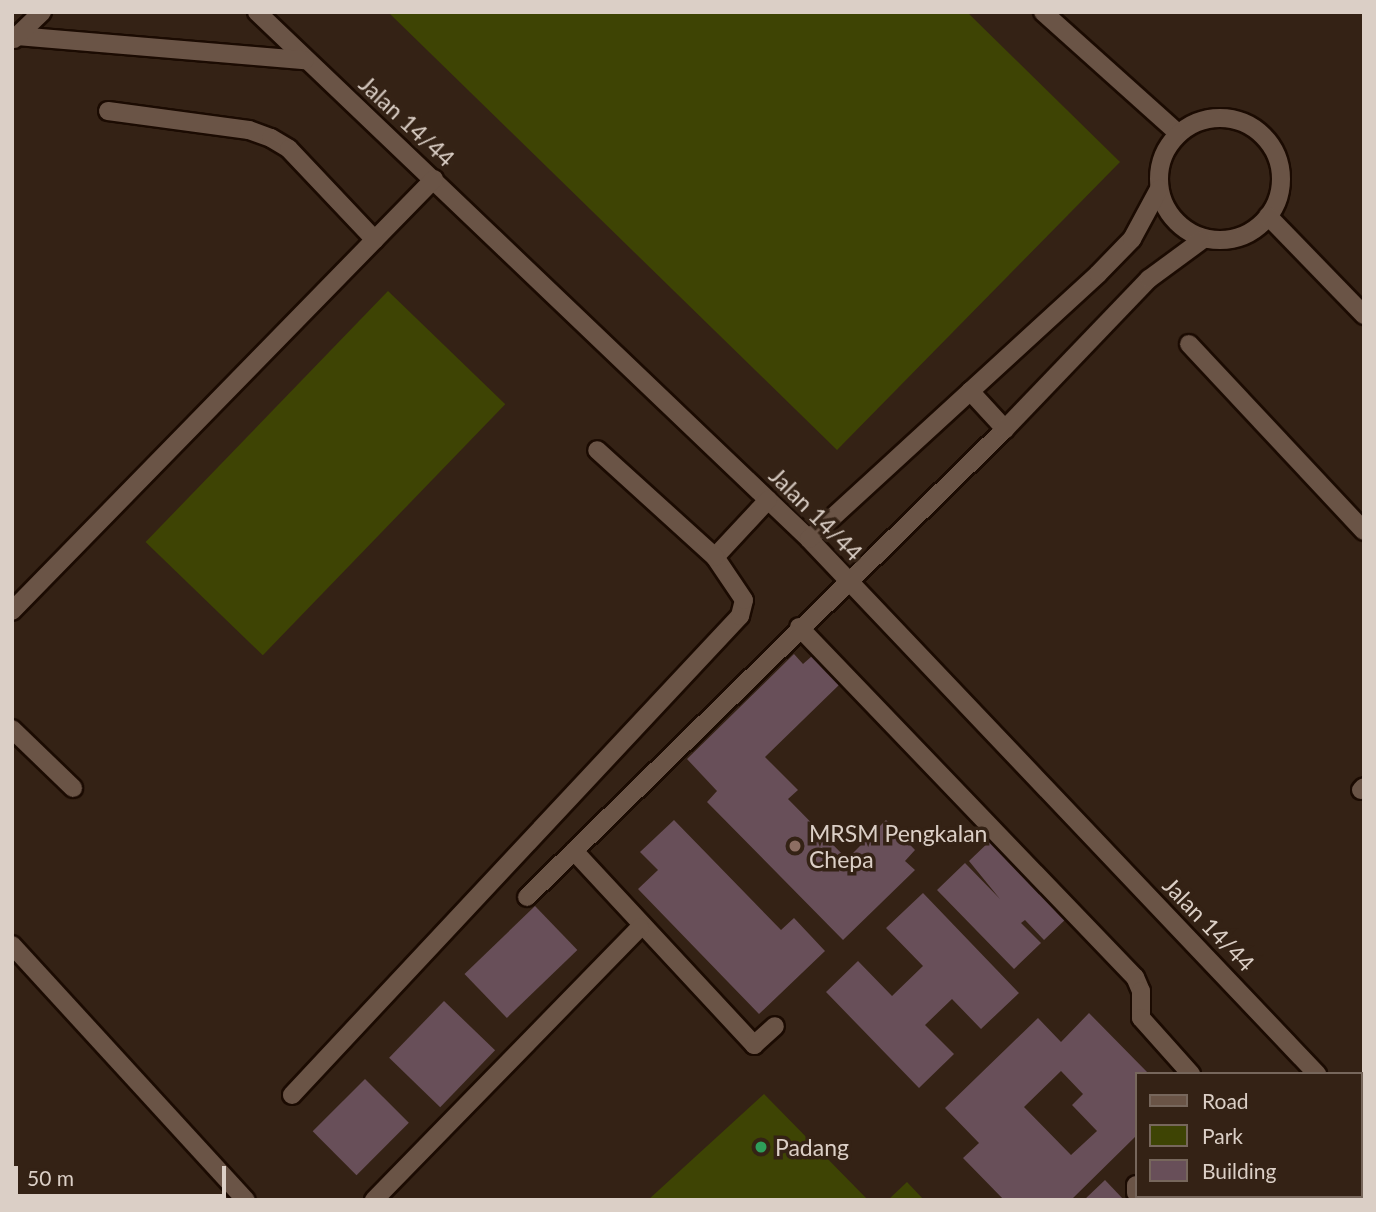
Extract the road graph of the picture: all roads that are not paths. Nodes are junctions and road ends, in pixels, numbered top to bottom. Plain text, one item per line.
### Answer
1 (41, 12) edge
2 (257, 12) edge
3 (1043, 12) edge
4 (14, 38) edge
5 (305, 60) junction
6 (108, 111) dead end
7 (1178, 133) junction
8 (434, 179) junction
9 (1159, 189) junction
10 (1268, 216) junction
11 (375, 240) junction
12 (1202, 240) junction
13 (1364, 315) edge
14 (1189, 344) dead end
15 (970, 391) junction
16 (1005, 429) junction
17 (597, 450) dead end
18 (768, 500) junction
19 (1364, 531) edge
20 (809, 539) junction
21 (715, 557) junction
22 (848, 580) junction
23 (12, 611) edge
24 (799, 627) junction
25 (12, 729) edge
26 (73, 788) dead end
27 (574, 851) junction
28 (527, 897) dead end
29 (640, 927) junction
30 (12, 945) edge
31 (775, 1026) dead end
32 (1189, 1072) edge
33 (1315, 1072) edge
34 (292, 1095) dead end
35 (246, 1200) edge
36 (374, 1200) edge

1 - 4 street
2 - 5 street, Jalan 14/44
3 - 7 street
4 - 5 street
5 - 8 street, Jalan 14/44
6 - 11 street
7 - 9 street
7 - 10 street
8 - 11 street
8 - 18 street, Jalan 14/44
9 - 12 street
9 - 15 street
10 - 12 street
10 - 13 street
11 - 23 street
12 - 16 street
14 - 19 street
15 - 16 street
15 - 20 street
16 - 22 street
17 - 21 street
18 - 20 street, Jalan 14/44
18 - 21 street
20 - 22 street, Jalan 14/44
21 - 34 street
22 - 24 street
22 - 33 street, Jalan 14/44
24 - 27 street
24 - 32 street
25 - 26 street
27 - 28 street
27 - 29 street
29 - 31 street
29 - 36 street
30 - 35 street

